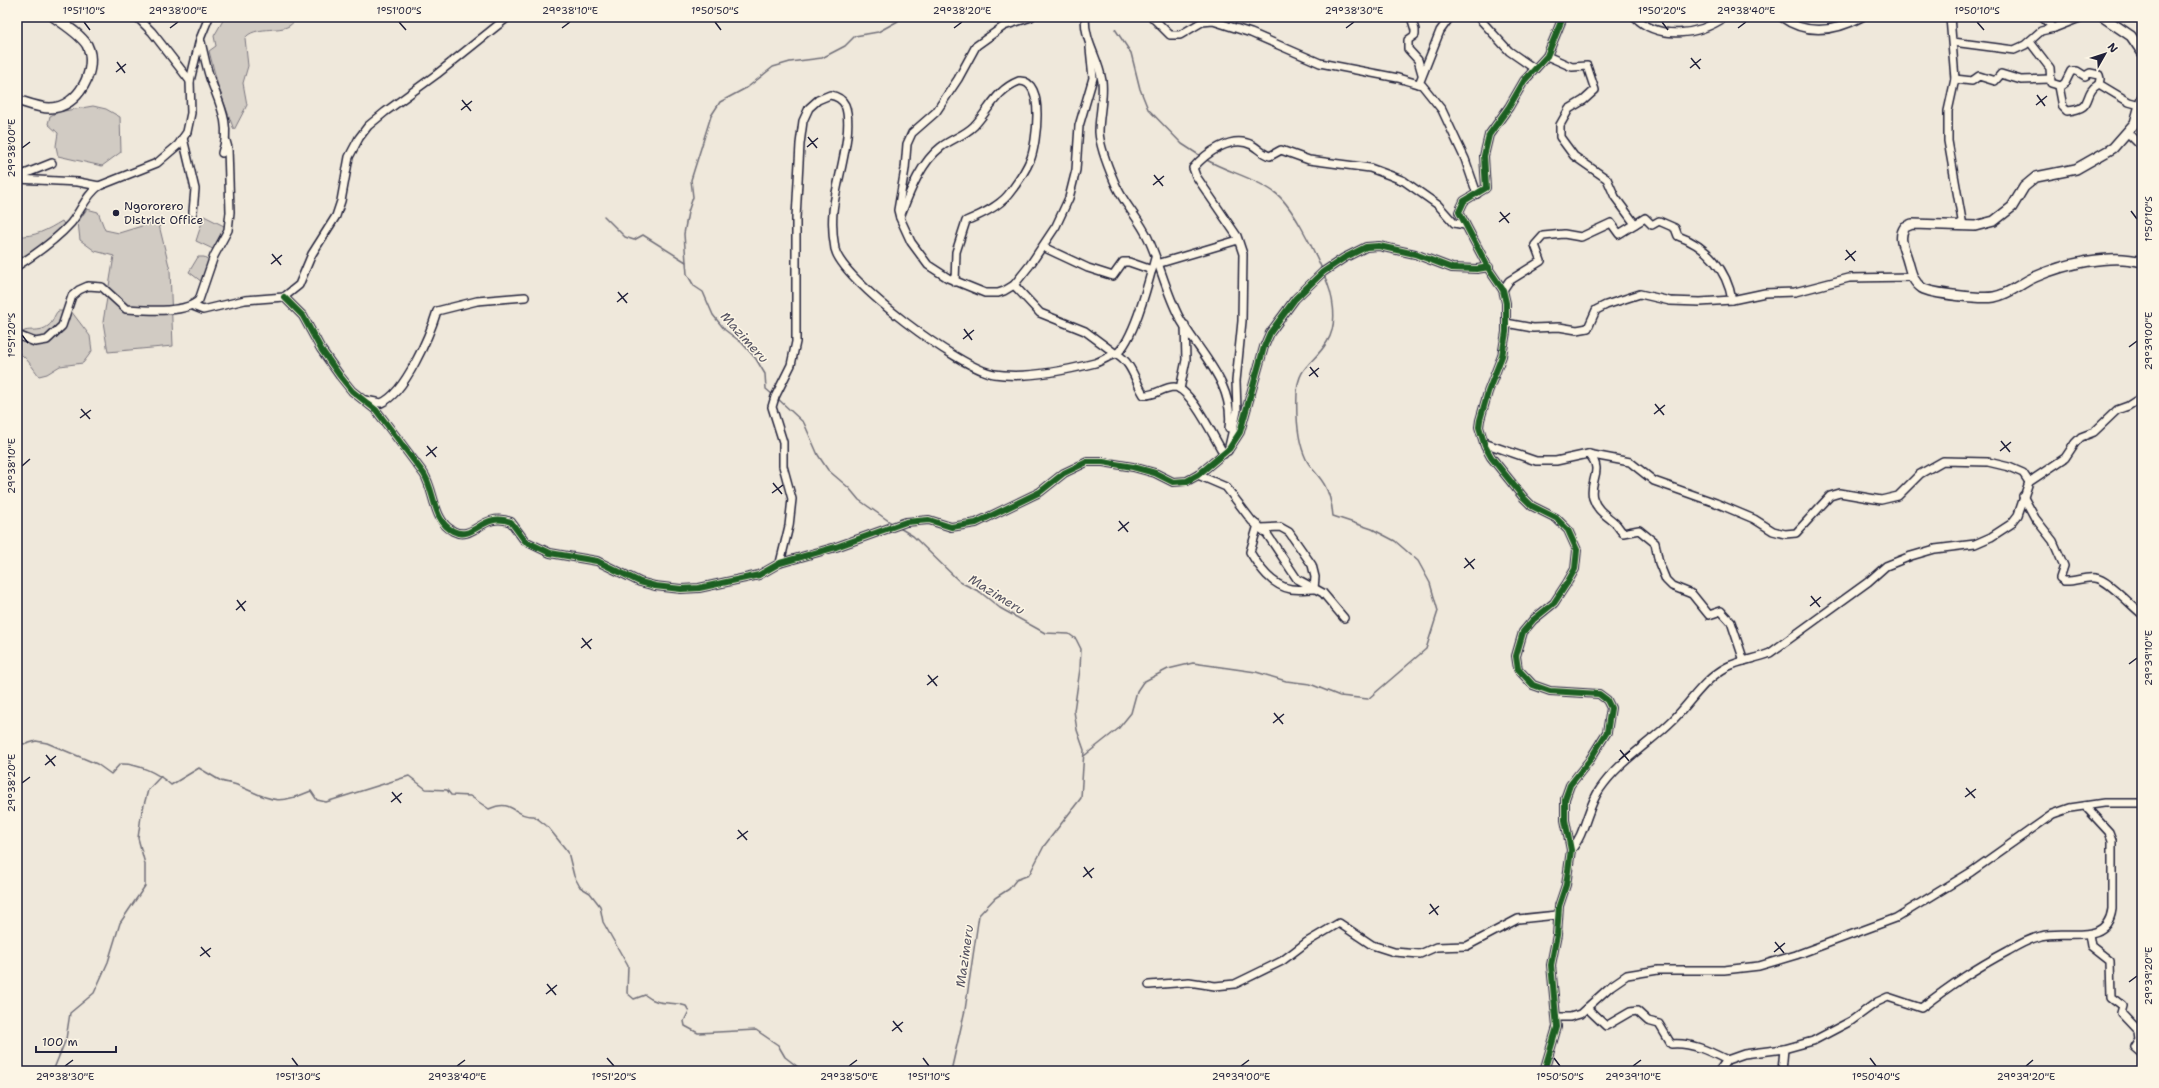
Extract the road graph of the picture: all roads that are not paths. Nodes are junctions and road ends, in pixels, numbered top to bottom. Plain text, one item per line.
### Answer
1 (54, 17) edge
2 (137, 17) edge
3 (209, 17) edge
4 (508, 17) edge
5 (1031, 17) edge
6 (1086, 17) edge
7 (1152, 17) edge
8 (1411, 17) edge
9 (1450, 17) edge
10 (1478, 17) edge
11 (1564, 17) edge
12 (1635, 17) edge
13 (1725, 17) edge
14 (1781, 17) edge
15 (1862, 17) edge
16 (1950, 17) edge
17 (2042, 17) edge
18 (2082, 17) edge
19 (2103, 17) edge
20 (2054, 28) junction
21 (200, 39) junction
22 (1953, 42) junction
23 (2030, 42) junction
24 (1090, 48) junction
25 (2142, 52) edge
26 (1547, 56) junction
27 (1535, 69) junction
28 (1422, 74) junction
29 (1955, 78) junction
30 (2050, 79) junction
31 (190, 81) junction
32 (1419, 84) junction
33 (2099, 84) junction
34 (2059, 86) junction
35 (17, 100) edge
36 (2141, 101) edge
37 (2128, 132) junction
38 (183, 138) junction
39 (226, 141) junction
40 (2142, 147) edge
41 (222, 152) dead end
42 (52, 163) dead end
43 (17, 178) edge
44 (99, 186) junction
45 (1477, 194) junction
46 (193, 212) dead end
47 (900, 218) junction
48 (1635, 224) junction
49 (1466, 225) junction
50 (1963, 226) junction
51 (1238, 240) junction
52 (1043, 247) junction
53 (1156, 261) junction
54 (2142, 262) edge
55 (17, 266) edge
56 (1488, 267) junction
57 (1152, 270) junction
58 (1912, 277) junction
59 (955, 282) junction
60 (1014, 285) junction
61 (1503, 290) junction
62 (284, 297) junction
63 (525, 297) dead end
64 (1732, 300) junction
65 (193, 306) junction
66 (1506, 323) junction
67 (1185, 325) junction
68 (17, 335) edge
69 (1116, 354) junction
70 (1180, 389) junction
71 (2142, 397) edge
72 (364, 400) junction
73 (1484, 443) junction
74 (1226, 453) junction
75 (1588, 454) junction
76 (1198, 475) junction
77 (2029, 482) junction
78 (2023, 496) junction
79 (1260, 527) junction
80 (780, 563) junction
81 (1314, 589) junction
82 (2142, 614) edge
83 (1344, 618) dead end
84 (1744, 661) junction
85 (2142, 803) edge
86 (2085, 806) junction
87 (1571, 850) junction
88 (1558, 915) junction
89 (2089, 934) junction
90 (1149, 985) dead end
91 (1587, 1008) junction
92 (1557, 1017) junction
93 (1784, 1049) junction
94 (2142, 1054) edge
95 (1727, 1060) junction
96 (1544, 1071) edge
97 (1719, 1071) edge
98 (1782, 1071) edge

1 - 35 main road
2 - 31 street
3 - 21 street
4 - 62 street
5 - 47 street
6 - 24 street
7 - 32 street
8 - 28 street
9 - 28 street
10 - 27 street
11 - 26 street
12 - 13 street
14 - 15 street
16 - 22 street
17 - 20 street
18 - 20 street
19 - 25 main road
20 - 23 street
21 - 31 street
21 - 39 street
22 - 23 street
22 - 29 street
23 - 30 street
24 - 52 street
24 - 53 street
26 - 27 street
26 - 48 street
27 - 45 street
28 - 32 street
29 - 30 street
29 - 50 street
30 - 34 street
31 - 38 street
32 - 45 street
33 - 34 street
33 - 34 street
33 - 36 street
36 - 37 main road
37 - 40 street
37 - 50 main road
38 - 44 street
38 - 46 street
39 - 41 street
39 - 65 street
42 - 43 street
43 - 44 street
44 - 55 street
45 - 49 street
47 - 59 street
47 - 59 street
48 - 61 street
48 - 64 street
49 - 51 street
49 - 56 street
50 - 58 main road
51 - 53 street
51 - 74 street
52 - 57 street
52 - 60 street
53 - 57 street
53 - 67 street
54 - 58 main road
56 - 61 street
56 - 74 street
57 - 69 street
58 - 64 street
59 - 60 street
60 - 69 street
61 - 66 street
62 - 65 street
62 - 72 street
63 - 72 street
64 - 66 street
65 - 68 street
66 - 73 street
67 - 70 street
67 - 74 street
69 - 70 street
69 - 80 street
70 - 74 street
71 - 77 street
72 - 80 street
73 - 75 street
73 - 87 street
74 - 76 street
75 - 77 street
75 - 84 street
76 - 79 street
76 - 80 street
77 - 78 street
78 - 82 street
78 - 84 street
79 - 81 street
79 - 81 street
79 - 81 street
81 - 83 street
84 - 87 street
85 - 86 street
86 - 89 street
86 - 91 street
87 - 88 street
88 - 90 street
88 - 92 street
89 - 93 street
89 - 94 street
91 - 92 street
91 - 95 street
92 - 96 street
93 - 95 street
93 - 98 street
95 - 97 street

